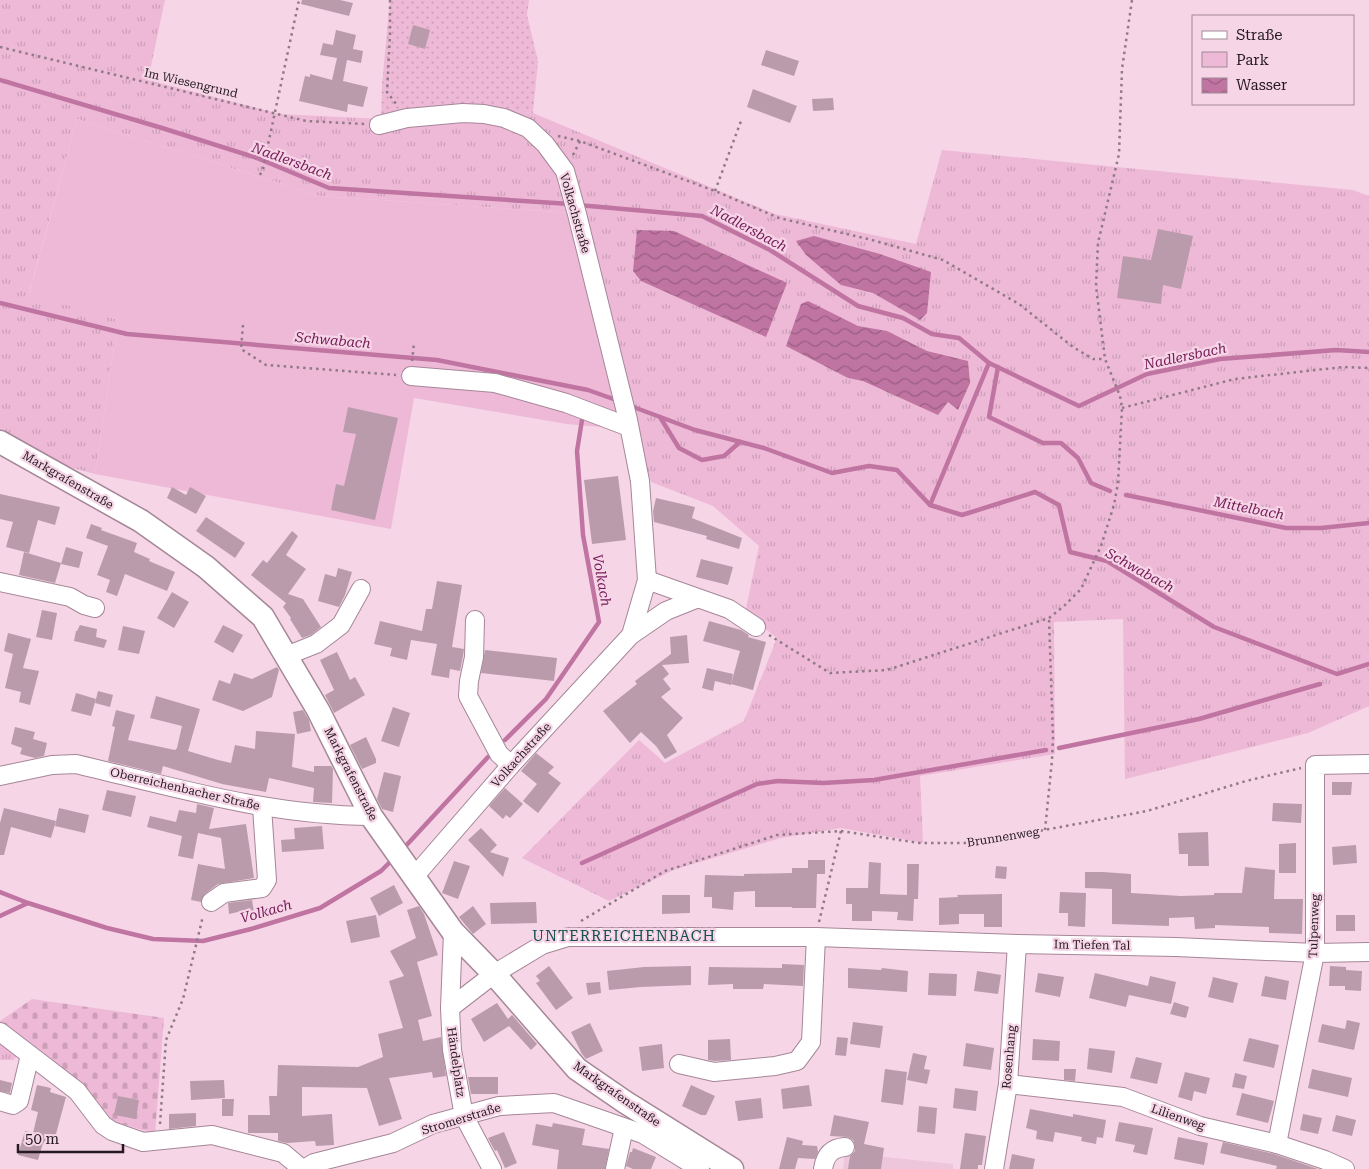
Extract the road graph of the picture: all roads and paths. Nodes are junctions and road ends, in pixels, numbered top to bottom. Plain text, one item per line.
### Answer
1 (299, 0) edge
2 (390, 0) edge
3 (1132, 0) edge
4 (0, 47) edge
5 (276, 113) junction
6 (407, 118) junction
7 (741, 121) dead end
8 (379, 125) joint
9 (554, 134) dead end
10 (260, 175) dead end
11 (715, 191) junction
12 (243, 325) dead end
13 (414, 343) dead end
14 (1105, 359) junction
15 (1369, 368) edge
16 (412, 370) junction
17 (1122, 408) junction
18 (629, 424) junction
19 (0, 442) edge
20 (647, 580) junction
21 (0, 582) edge
22 (361, 589) dead end
23 (696, 599) junction
24 (95, 608) dead end
25 (1050, 618) junction
26 (475, 620) dead end
27 (756, 627) joint
28 (631, 635) junction
29 (286, 656) junction
30 (1369, 764) edge
31 (511, 765) junction
32 (1315, 765) junction
33 (1, 773) edge
34 (262, 807) junction
35 (371, 816) junction
36 (1045, 830) junction
37 (841, 831) junction
38 (411, 873) junction
39 (211, 902) dead end
40 (200, 931) dead end
41 (453, 932) junction
42 (568, 937) junction
43 (816, 937) junction
44 (1017, 944) junction
45 (1369, 952) edge
46 (1315, 953) junction
47 (494, 974) junction
48 (450, 1008) junction
49 (0, 1032) edge
50 (30, 1055) junction
51 (679, 1064) dead end
52 (1008, 1084) junction
53 (0, 1101) edge
54 (464, 1116) junction
55 (624, 1128) junction
56 (159, 1141) junction
57 (1277, 1144) junction
58 (845, 1147) dead end
59 (303, 1169) edge
60 (492, 1169) edge
61 (615, 1169) edge
62 (700, 1169) edge
63 (732, 1169) edge
64 (823, 1169) edge
65 (994, 1169) edge
66 (1345, 1169) edge

1 - 5 path
2 - 6 path
3 - 14 path
4 - 5 path, Im Wiesengrund
5 - 8 path, Im Wiesengrund
5 - 10 path
6 - 8 street, Volkachstraße
6 - 18 street, Volkachstraße
7 - 11 path
9 - 11 path
11 - 14 path
12 - 16 path
13 - 16 path
14 - 17 path
15 - 17 path
16 - 18 street
17 - 25 path
18 - 20 street, Volkachstraße
19 - 29 main road, Markgrafenstraße
20 - 23 street
20 - 28 street, Volkachstraße
21 - 24 street
22 - 29 street
23 - 27 street
23 - 28 street, Volkachstraße
25 - 27 path
25 - 36 path
26 - 31 street
28 - 31 street, Volkachstraße
29 - 35 main road, Markgrafenstraße
30 - 32 street
31 - 38 street, Volkachstraße
32 - 36 path, Brunnenweg
32 - 46 street, Tulpenweg
33 - 34 street, Oberreichenbacher Straße
34 - 35 street, Oberreichenbacher Straße
34 - 39 street
35 - 38 main road, Markgrafenstraße
36 - 37 path, Brunnenweg
37 - 42 path, Brunnenweg
37 - 43 path
38 - 41 main road, Markgrafenstraße
40 - 56 path
41 - 47 main road, Markgrafenstraße
41 - 48 street, Händelplatz
42 - 43 street, Im Tiefen Tal
42 - 47 street, Im Tiefen Tal
43 - 44 street, Im Tiefen Tal
43 - 51 street
44 - 46 street, Im Tiefen Tal
44 - 52 street, Rosenhang
45 - 46 street, Im Tiefen Tal
46 - 57 street, Tulpenweg
47 - 48 street
47 - 63 main road, Markgrafenstraße
48 - 54 street, Händelplatz
49 - 50 street, Stromerstraße
50 - 53 street
50 - 56 street, Stromerstraße
52 - 57 street, Lilienweg
52 - 65 street, Rosenhang
54 - 55 street, Stromerstraße
54 - 59 street, Stromerstraße
54 - 60 street, Händelplatz
55 - 61 street
55 - 62 street, Stromerstraße
56 - 59 street, Stromerstraße
57 - 66 street, Lilienweg
58 - 64 street

